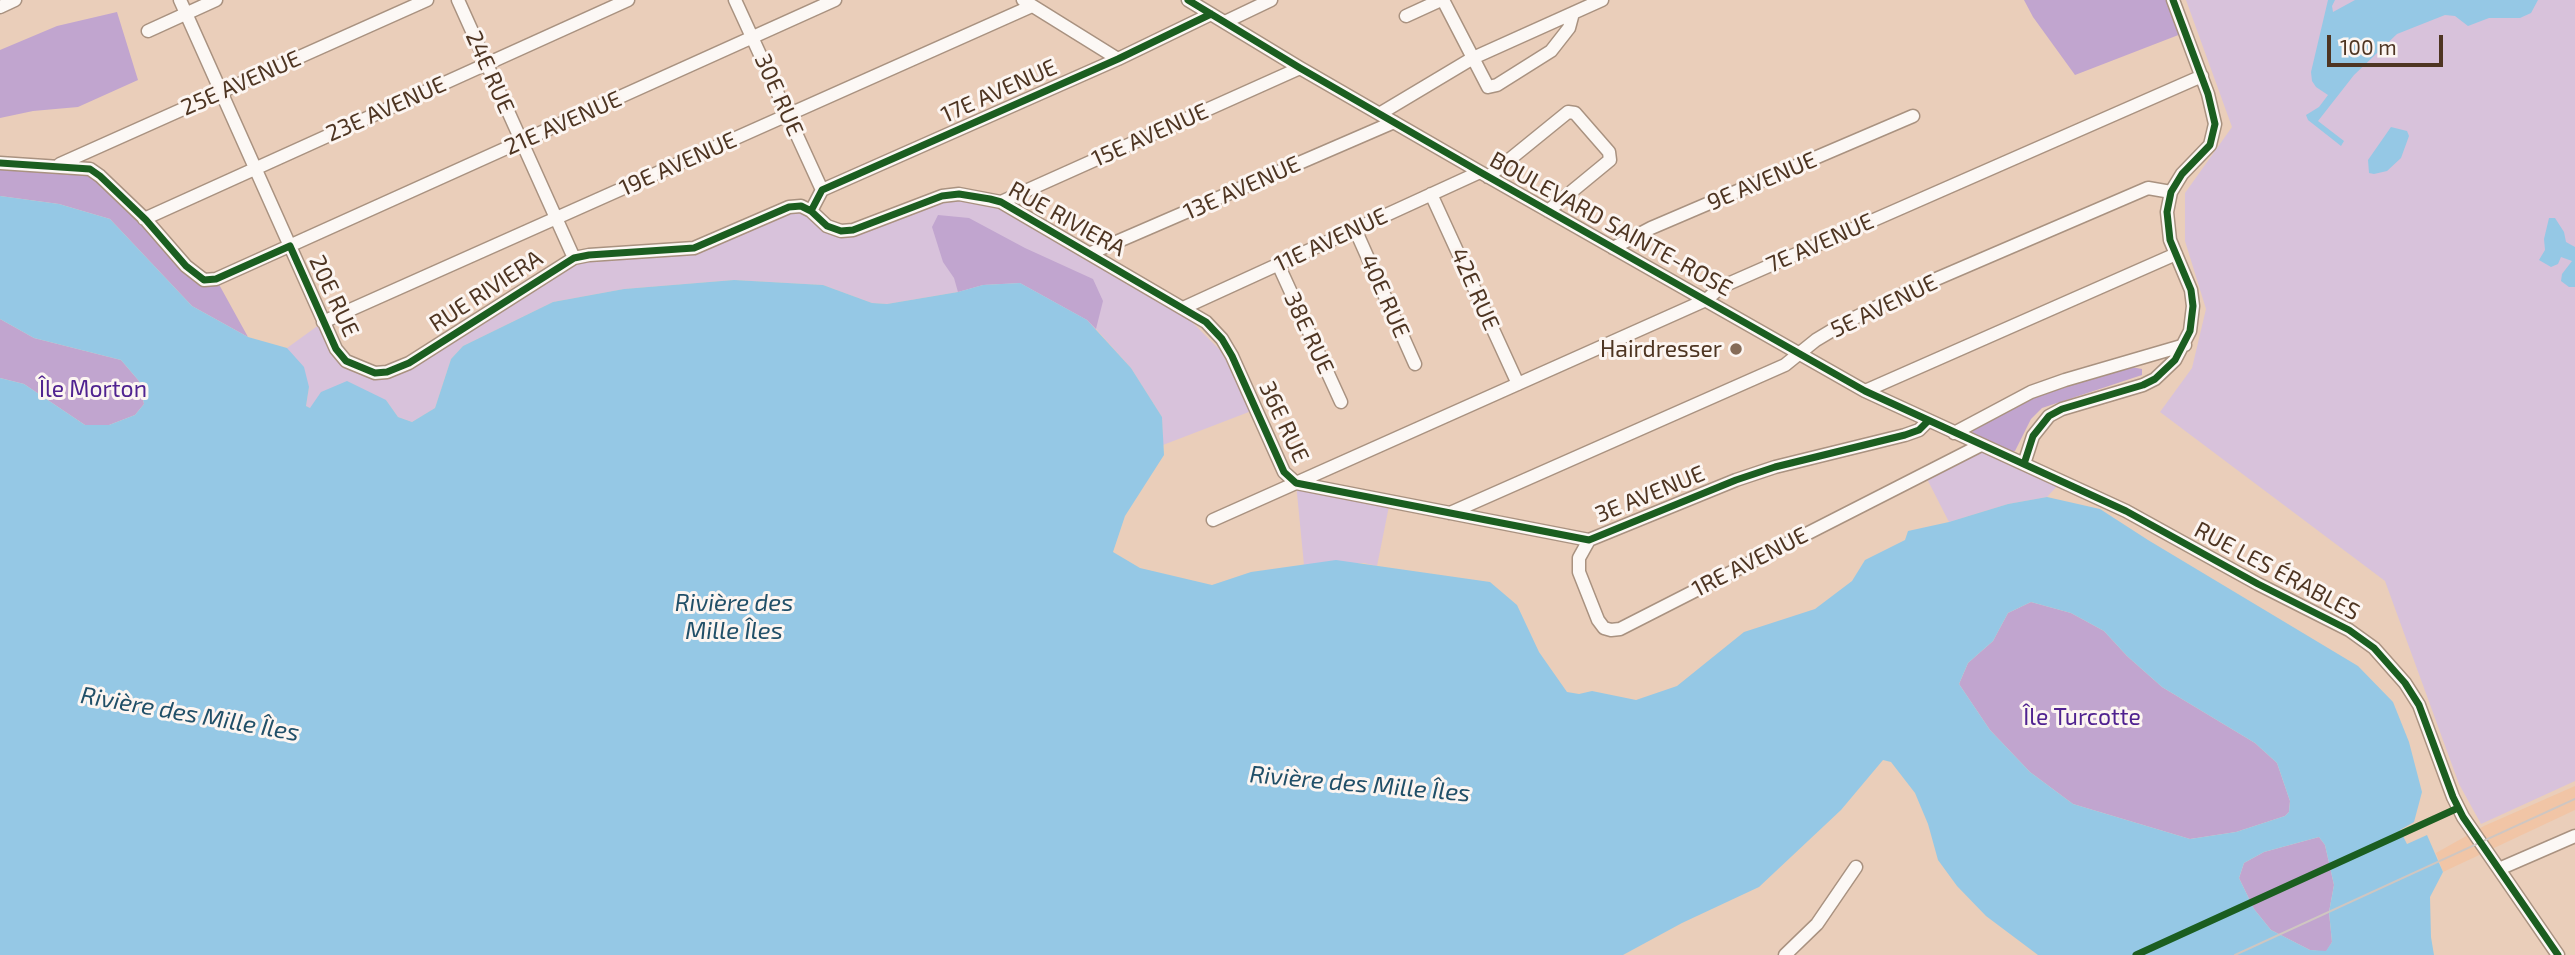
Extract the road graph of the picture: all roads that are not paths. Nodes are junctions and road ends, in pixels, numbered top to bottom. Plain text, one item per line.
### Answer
1 (15, 0) edge
2 (180, 0) edge
3 (216, 0) edge
4 (427, 0) edge
5 (458, 0) edge
6 (628, 0) edge
7 (735, 0) edge
8 (835, 0) edge
9 (1188, 0) edge
10 (1271, 0) edge
11 (1442, 0) edge
12 (1601, 0) edge
13 (2173, 0) edge
14 (1028, 3) edge
15 (0, 6) edge
16 (186, 13) junction
17 (1573, 13) junction
18 (1211, 14) junction
19 (1406, 16) dead end
20 (1225, 22) junction
21 (148, 31) dead end
22 (752, 37) junction
23 (1473, 58) junction
24 (1118, 59) junction
25 (487, 64) junction
26 (1300, 68) junction
27 (2202, 76) junction
28 (221, 92) junction
29 (1381, 113) junction
30 (788, 115) junction
31 (1913, 116) dead end
32 (1394, 122) junction
33 (521, 141) junction
34 (0, 163) edge
35 (55, 166) junction
36 (256, 169) junction
37 (1484, 174) junction
38 (822, 190) junction
39 (2171, 192) junction
40 (1432, 194) junction
41 (1001, 202) junction
42 (811, 211) junction
43 (1548, 211) junction
44 (556, 218) junction
45 (145, 219) junction
46 (1355, 229) junction
47 (290, 246) junction
48 (1613, 248) junction
49 (1091, 253) junction
50 (2176, 254) junction
51 (574, 258) junction
52 (1278, 264) junction
53 (1706, 300) junction
54 (1183, 308) junction
55 (323, 322) junction
56 (2185, 345) junction
57 (1801, 353) junction
58 (2147, 356) junction
59 (346, 361) joint
60 (1415, 364) dead end
61 (1240, 374) joint
62 (2155, 379) junction
63 (1518, 384) junction
64 (1865, 391) junction
65 (1341, 402) dead end
66 (1928, 421) junction
67 (1954, 433) junction
68 (1980, 445) junction
69 (2024, 464) junction
70 (1296, 483) junction
71 (1450, 513) junction
72 (1213, 520) dead end
73 (1589, 540) junction
74 (2575, 836) edge
75 (1856, 867) dead end
76 (2499, 869) junction
77 (1785, 955) edge
78 (2558, 955) edge

1 - 15 street
2 - 16 street, 20E RUE
3 - 16 street
4 - 28 street, 25E AVENUE
5 - 25 street, 24E RUE
6 - 25 street, 23E AVENUE
7 - 22 street, 30E RUE
8 - 22 street, 21E AVENUE
9 - 18 street, BOULEVARD SAINTE-ROSE
10 - 20 street
11 - 19 street
11 - 23 street
12 - 17 street
13 - 27 street
14 - 24 street
14 - 30 street, 19E AVENUE
16 - 21 street
16 - 28 street, 20E RUE
17 - 23 street
17 - 23 street
18 - 20 street, BOULEVARD SAINTE-ROSE
18 - 24 street, 17E AVENUE
20 - 26 street, BOULEVARD SAINTE-ROSE
22 - 30 street, 30E RUE
22 - 33 street, 21E AVENUE
23 - 29 street
24 - 38 street, 17E AVENUE
25 - 33 street, 24E RUE
25 - 36 street, 23E AVENUE
26 - 29 street, BOULEVARD SAINTE-ROSE
26 - 41 street, 15E AVENUE
27 - 39 street
27 - 53 street, 7E AVENUE
28 - 35 street, 25E AVENUE
28 - 36 street, 20E RUE
29 - 32 street, BOULEVARD SAINTE-ROSE
30 - 38 street, 30E RUE
30 - 44 street, 19E AVENUE
31 - 48 street, 9E AVENUE
32 - 37 street, BOULEVARD SAINTE-ROSE
32 - 49 street, 13E AVENUE
33 - 44 street, 24E RUE
33 - 47 street, 21E AVENUE
34 - 35 street
35 - 45 street
36 - 45 street, 23E AVENUE
36 - 47 street, 20E RUE
37 - 40 street, 11E AVENUE
37 - 43 street, BOULEVARD SAINTE-ROSE
37 - 43 street, 11E AVENUE
38 - 42 street
39 - 50 street
39 - 57 street, 5E AVENUE
40 - 46 street, 11E AVENUE
40 - 63 street, 42E RUE
41 - 42 street, RUE RIVIERA
41 - 49 street, RUE RIVIERA
42 - 51 street, RUE RIVIERA
43 - 48 street, BOULEVARD SAINTE-ROSE
44 - 51 street, 24E RUE
44 - 55 street, 19E AVENUE
45 - 47 street
46 - 52 street, 11E AVENUE
46 - 60 street, 40E RUE
47 - 55 street, 20E RUE
48 - 53 street, BOULEVARD SAINTE-ROSE
49 - 54 street, RUE RIVIERA
50 - 56 street
50 - 64 street
51 - 59 street, RUE RIVIERA
52 - 54 street, 11E AVENUE
52 - 65 street, 38E RUE
53 - 57 street, BOULEVARD SAINTE-ROSE
53 - 63 street, 7E AVENUE
54 - 61 street, RUE RIVIERA
55 - 59 street, 20E RUE
56 - 58 street
56 - 62 street
57 - 64 street, BOULEVARD SAINTE-ROSE
57 - 71 street, 5E AVENUE
58 - 62 street
58 - 67 street
61 - 70 street, 36E RUE
62 - 69 street
63 - 70 street, 7E AVENUE
64 - 66 street, BOULEVARD SAINTE-ROSE
66 - 67 street, BOULEVARD SAINTE-ROSE
66 - 73 street, 3E AVENUE
67 - 68 street, BOULEVARD SAINTE-ROSE
68 - 69 street, BOULEVARD SAINTE-ROSE
68 - 73 street, 1RE AVENUE
69 - 76 street, RUE LES ÉRABLES
70 - 71 street, 3E AVENUE
70 - 72 street, 7E AVENUE
71 - 73 street, 3E AVENUE
74 - 76 street
75 - 77 street
76 - 78 street, RUE LES ÉRABLES

